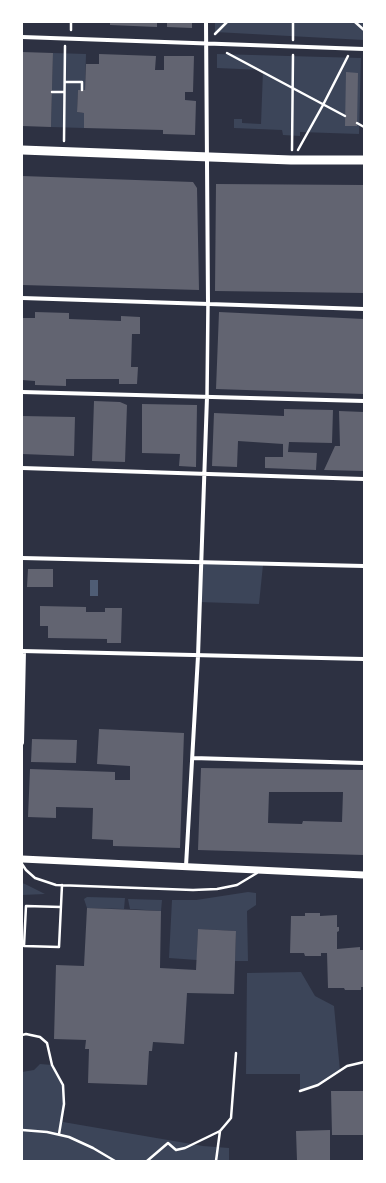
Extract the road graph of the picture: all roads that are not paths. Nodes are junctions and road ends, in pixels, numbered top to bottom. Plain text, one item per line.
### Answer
1 (206, 22) edge
2 (22, 37) edge
3 (206, 42) junction
4 (364, 49) edge
5 (22, 150) edge
6 (208, 157) junction
7 (364, 160) edge
8 (22, 298) edge
9 (208, 303) junction
10 (364, 309) edge
11 (22, 392) edge
12 (207, 397) junction
13 (364, 401) edge
14 (22, 468) edge
15 (204, 473) junction
16 (364, 479) edge
17 (22, 558) edge
18 (201, 563) junction
19 (364, 566) edge
20 (23, 651) edge
21 (198, 656) junction
22 (364, 659) edge
23 (22, 743) edge
24 (193, 758) junction
25 (364, 763) edge
26 (22, 859) edge
27 (22, 864) edge
28 (186, 866) junction
29 (262, 869) junction
30 (364, 875) edge
31 (62, 885) junction
32 (60, 907) junction
33 (364, 1062) edge
34 (300, 1091) dead end

1 - 3 street
2 - 3 street
3 - 4 street
3 - 6 street
5 - 6 main road
6 - 7 main road
6 - 9 street
8 - 9 street
9 - 10 street
9 - 12 street
11 - 12 street
12 - 13 street
12 - 15 street
14 - 15 street
15 - 16 street
15 - 18 street
17 - 18 street
18 - 19 street
18 - 21 street
20 - 21 street
20 - 23 street
21 - 22 street
21 - 24 street
24 - 25 street
24 - 28 street
26 - 28 street
27 - 31 lane
28 - 29 street
29 - 30 street
29 - 31 lane
31 - 32 lane
32 - 32 lane
33 - 34 lane

